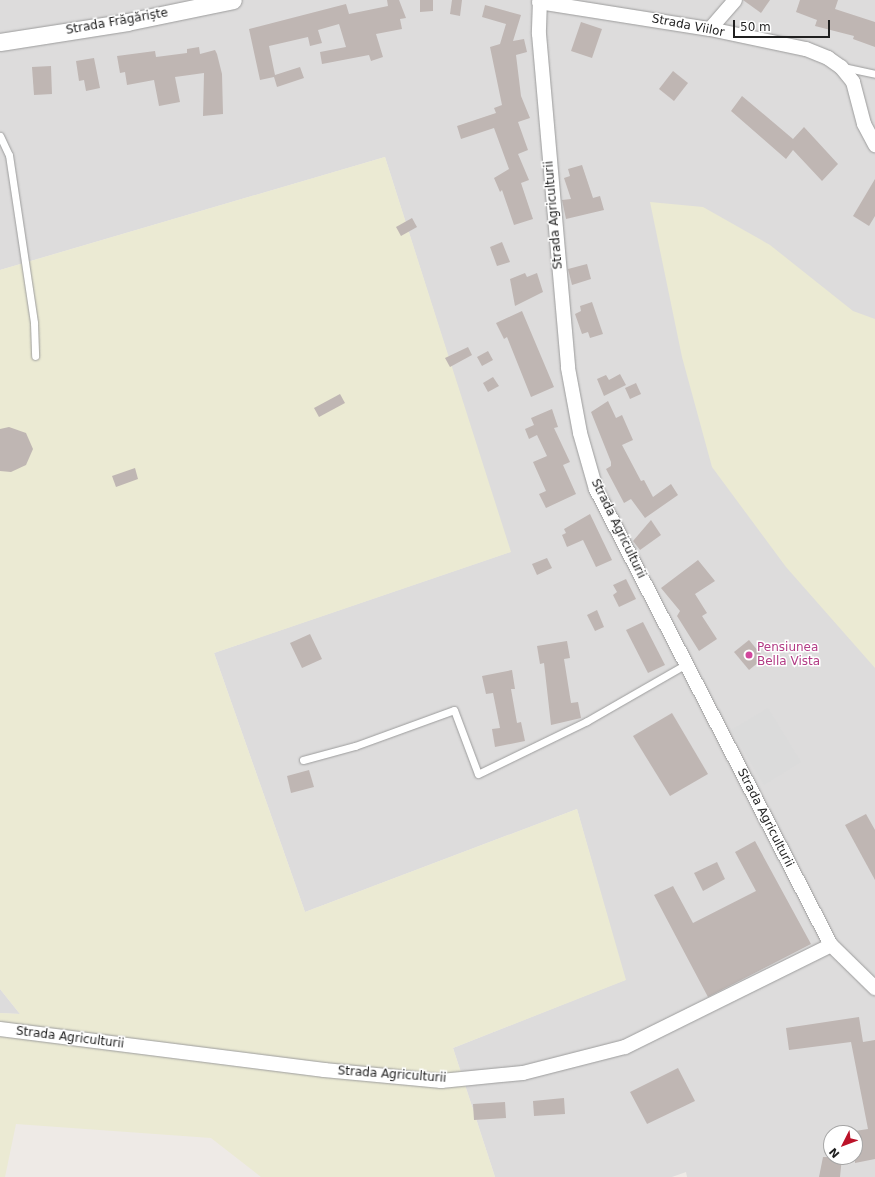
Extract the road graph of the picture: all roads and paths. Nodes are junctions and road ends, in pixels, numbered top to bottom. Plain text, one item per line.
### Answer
1 (233, 0) edge
2 (735, 0) edge
3 (540, 1) edge
4 (710, 29) junction
5 (0, 42) edge
6 (841, 67) junction
7 (875, 74) edge
8 (0, 136) edge
9 (875, 145) edge
10 (35, 356) dead end
11 (686, 664) junction
12 (303, 760) dead end
13 (831, 945) junction
14 (875, 988) edge
15 (0, 1029) edge

1 - 5 street, Strada Frăgăriște
2 - 4 street
3 - 4 street, Strada Viilor
3 - 11 street, Strada Agriculturii
4 - 6 street, Strada Viilor
6 - 7 lane
6 - 9 street, Strada Viilor
8 - 10 lane
11 - 12 lane
11 - 13 street, Strada Agriculturii
13 - 14 street, Strada Agriculturii
13 - 15 street, Strada Agriculturii

